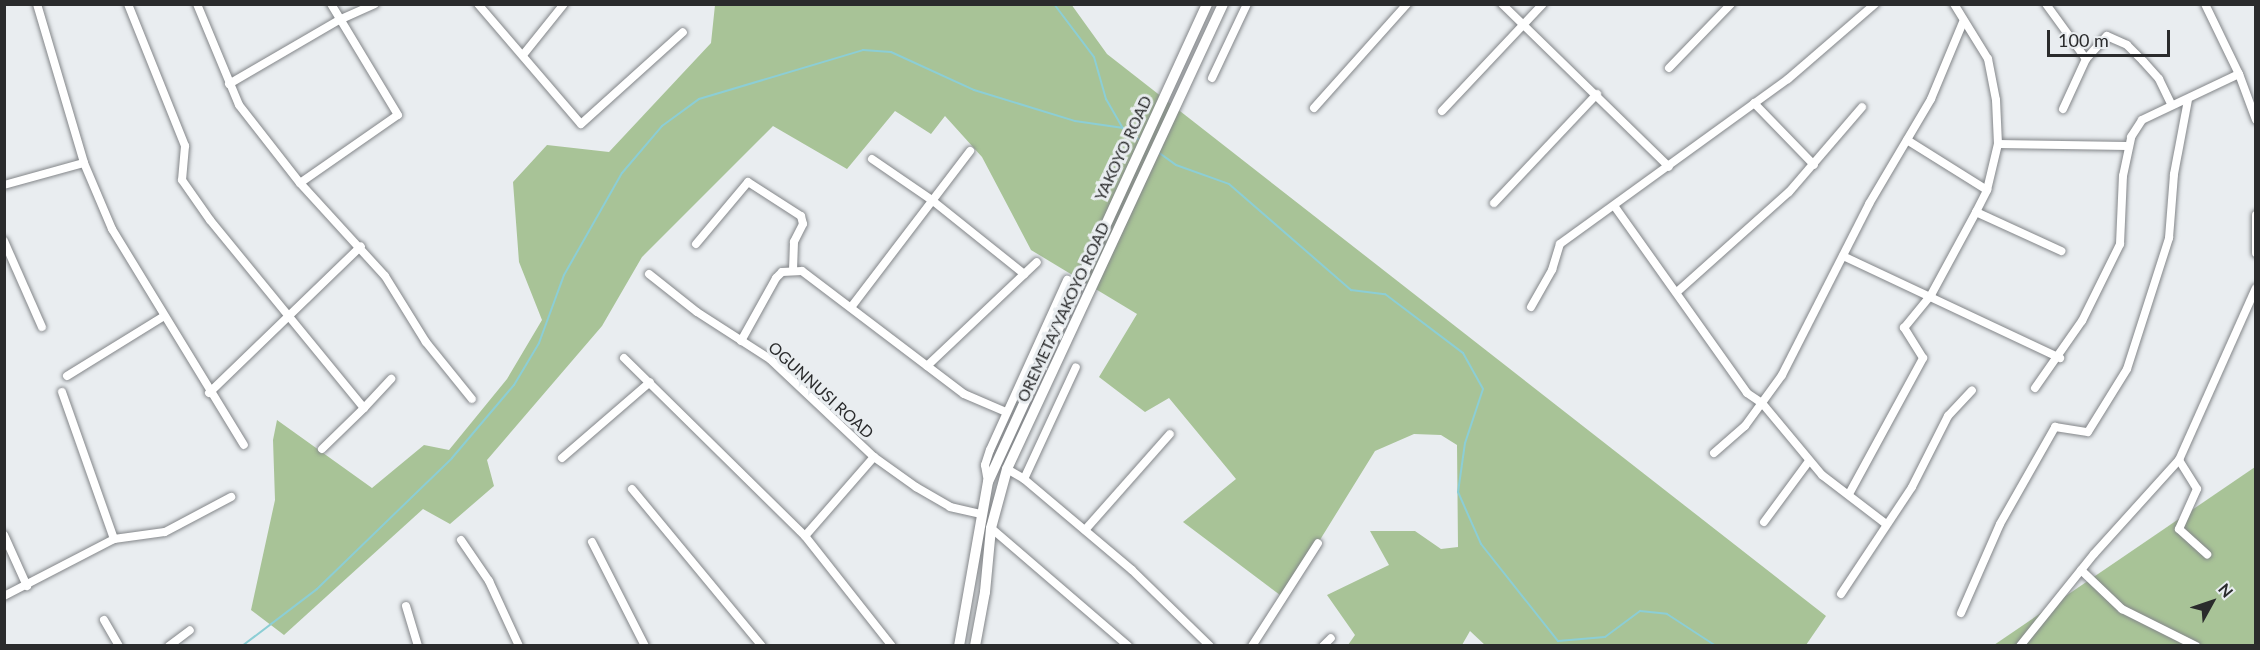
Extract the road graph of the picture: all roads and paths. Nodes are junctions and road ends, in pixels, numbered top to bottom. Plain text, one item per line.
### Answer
1 (37, 4) edge
2 (128, 4) edge
3 (197, 4) edge
4 (331, 4) edge
5 (375, 4) edge
6 (478, 4) edge
7 (564, 4) edge
8 (1207, 4) edge
9 (1222, 4) edge
10 (1247, 4) edge
11 (1407, 4) edge
12 (1502, 4) edge
13 (1543, 4) edge
14 (1731, 4) edge
15 (1875, 4) edge
16 (1954, 4) edge
17 (2046, 4) edge
18 (2205, 4) edge
19 (339, 20) junction
20 (1963, 22) junction
21 (1522, 25) junction
22 (683, 32) dead end
23 (523, 55) junction
24 (2086, 59) junction
25 (1669, 68) dead end
26 (2238, 74) junction
27 (1212, 78) dead end
28 (229, 84) junction
29 (1597, 94) junction
30 (2187, 100) junction
31 (1754, 102) junction
32 (2171, 104) junction
33 (1862, 107) dead end
34 (1314, 108) dead end
35 (2063, 109) dead end
36 (1442, 111) dead end
37 (2256, 120) edge
38 (1907, 140) junction
39 (1998, 144) junction
40 (2127, 146) junction
41 (970, 151) dead end
42 (872, 159) dead end
43 (84, 163) junction
44 (1814, 165) junction
45 (1669, 168) junction
46 (300, 183) junction
47 (4, 184) edge
48 (1987, 190) junction
49 (933, 201) junction
50 (1494, 204) dead end
51 (1615, 207) junction
52 (1976, 212) junction
53 (2256, 215) edge
54 (4, 241) edge
55 (696, 244) dead end
56 (361, 246) junction
57 (2061, 251) dead end
58 (2256, 253) edge
59 (1843, 256) junction
60 (1037, 262) dead end
61 (793, 270) junction
62 (649, 274) dead end
63 (1024, 274) junction
64 (1067, 280) dead end
65 (2256, 288) edge
66 (1677, 292) junction
67 (1931, 295) junction
68 (852, 306) junction
69 (1531, 307) dead end
70 (288, 315) junction
71 (164, 316) junction
72 (42, 327) dead end
73 (741, 341) junction
74 (624, 358) dead end
75 (2060, 358) junction
76 (927, 366) junction
77 (1076, 367) dead end
78 (67, 376) dead end
79 (391, 379) dead end
80 (650, 382) junction
81 (2035, 388) dead end
82 (1972, 390) dead end
83 (62, 392) dead end
84 (209, 393) junction
85 (472, 399) dead end
86 (1762, 403) junction
87 (364, 408) junction
88 (1006, 412) junction
89 (1170, 435) dead end
90 (244, 445) dead end
91 (322, 449) dead end
92 (1714, 453) dead end
93 (874, 457) junction
94 (562, 458) dead end
95 (2179, 460) junction
96 (1809, 461) junction
97 (1007, 469) junction
98 (1024, 479) junction
99 (988, 482) junction
100 (632, 489) dead end
101 (1849, 494) junction
102 (231, 497) dead end
103 (980, 514) junction
104 (1764, 522) dead end
105 (1886, 524) junction
106 (990, 528) junction
107 (1085, 530) junction
108 (4, 535) edge
109 (805, 536) junction
110 (114, 539) junction
111 (461, 540) dead end
112 (591, 542) dead end
113 (1318, 543) dead end
114 (2207, 554) dead end
115 (2081, 570) junction
116 (27, 586) junction
117 (1841, 594) dead end
118 (4, 597) edge
119 (406, 606) dead end
120 (1961, 613) dead end
121 (104, 620) dead end
122 (190, 630) dead end
123 (1331, 638) dead end
124 (2186, 643) edge
125 (118, 645) edge
126 (169, 645) edge
127 (417, 645) edge
128 (519, 645) edge
129 (645, 645) edge
130 (762, 645) edge
131 (892, 645) edge
132 (959, 645) edge
133 (975, 645) edge
134 (1128, 645) edge
135 (1210, 645) edge
136 (1252, 645) edge
137 (1323, 645) edge
138 (2020, 645) edge
139 (2196, 645) edge

1 - 43 street
2 - 70 street
3 - 28 street
4 - 19 street
5 - 19 street
6 - 23 street
7 - 23 street
8 - 99 main road, YAKOYO ROAD
9 - 97 main road, OREMETA/YAKOYO ROAD
10 - 27 street
11 - 34 street
12 - 21 street
13 - 21 street
14 - 25 street
15 - 31 street
16 - 20 street
17 - 24 street
18 - 26 street
19 - 28 street
19 - 46 street
20 - 38 street
20 - 39 street
21 - 29 street
21 - 36 street
22 - 23 street
24 - 32 street
24 - 35 street
26 - 30 street
26 - 37 street
28 - 46 street
29 - 45 street
29 - 50 street
30 - 32 street
30 - 120 street
31 - 44 street
31 - 45 street
32 - 40 street
33 - 44 street
38 - 48 street
38 - 59 street
39 - 40 street
39 - 48 street
40 - 75 street
41 - 49 street
42 - 49 street
43 - 47 street
43 - 71 street
44 - 66 street
45 - 51 street
46 - 56 street
48 - 52 street
49 - 63 street
49 - 68 street
51 - 66 street
51 - 69 street
52 - 57 street
52 - 67 street
53 - 58 street
54 - 72 street
55 - 61 street
56 - 70 street
56 - 85 street
59 - 67 street
59 - 86 street
60 - 63 street
61 - 68 street
61 - 73 street
62 - 73 street, OGUNNUSI ROAD
63 - 76 street
64 - 88 street
65 - 95 street
66 - 86 street
67 - 75 street
67 - 101 street
68 - 76 street
70 - 84 street
70 - 87 street
71 - 78 street
71 - 84 street
73 - 93 street, OGUNNUSI ROAD
74 - 80 street
75 - 81 street
76 - 88 street
77 - 98 street
79 - 87 street
80 - 94 street
80 - 109 street
82 - 105 street
83 - 110 street
84 - 90 street
86 - 92 street
86 - 96 street
87 - 91 street
88 - 99 street
89 - 107 street
93 - 103 street, OGUNNUSI ROAD
93 - 109 street
95 - 114 street
95 - 115 street
96 - 101 street
96 - 104 street
97 - 98 street
97 - 106 main road, OREMETA/YAKOYO ROAD
98 - 107 street
99 - 103 main road, YAKOYO ROAD
100 - 130 street
101 - 105 street
102 - 110 street
103 - 132 main road, YAKOYO ROAD
105 - 117 street
106 - 133 main road, OREMETA/YAKOYO ROAD
106 - 134 street
107 - 135 street
108 - 116 street
109 - 131 street
110 - 116 street
111 - 128 street
112 - 129 street
113 - 136 street
115 - 124 street
115 - 138 street
116 - 118 street
119 - 127 street
121 - 125 street
122 - 126 street
123 - 137 street
124 - 139 street

